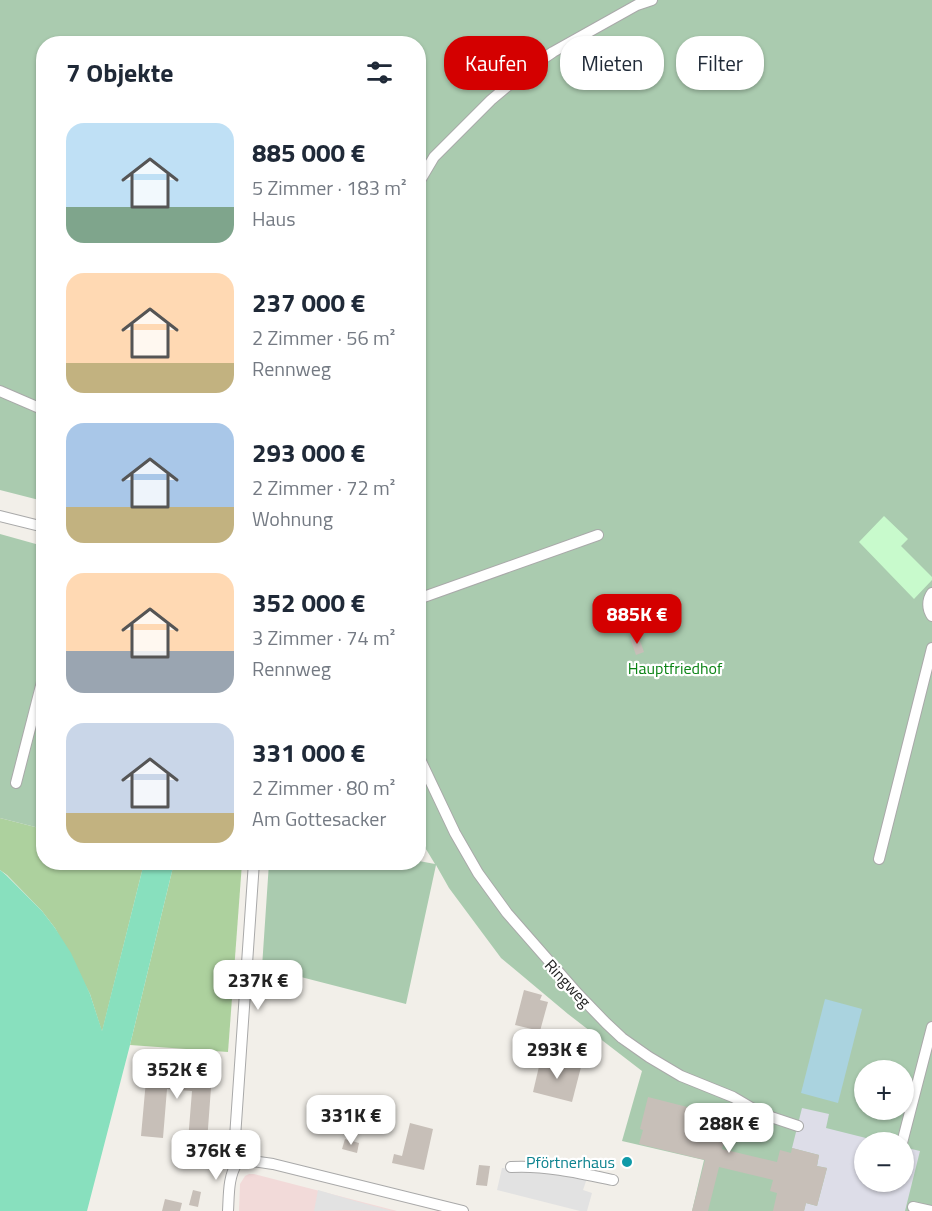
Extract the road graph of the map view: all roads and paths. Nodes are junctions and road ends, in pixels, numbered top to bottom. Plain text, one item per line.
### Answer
1 (652, 0) edge
2 (426, 170) edge
3 (0, 391) edge
4 (36, 407) edge
5 (0, 516) edge
6 (36, 525) edge
7 (598, 535) dead end
8 (932, 593) edge
9 (426, 596) edge
10 (932, 616) edge
11 (932, 648) edge
12 (36, 705) edge
13 (426, 772) edge
14 (16, 783) dead end
15 (879, 859) dead end
16 (253, 870) edge
17 (932, 1027) edge
18 (798, 1126) dead end
19 (905, 1132) edge
20 (237, 1163) junction
21 (511, 1167) dead end
22 (614, 1180) dead end
23 (914, 1207) dead end
24 (228, 1211) edge
25 (463, 1211) edge
26 (931, 1211) edge

1 - 2 street
3 - 4 street
5 - 6 street
7 - 9 street
8 - 10 street
11 - 15 street
12 - 14 street
13 - 18 street, Ringweg
16 - 20 street
17 - 19 street
20 - 24 street
20 - 25 street
21 - 22 street
23 - 26 street

